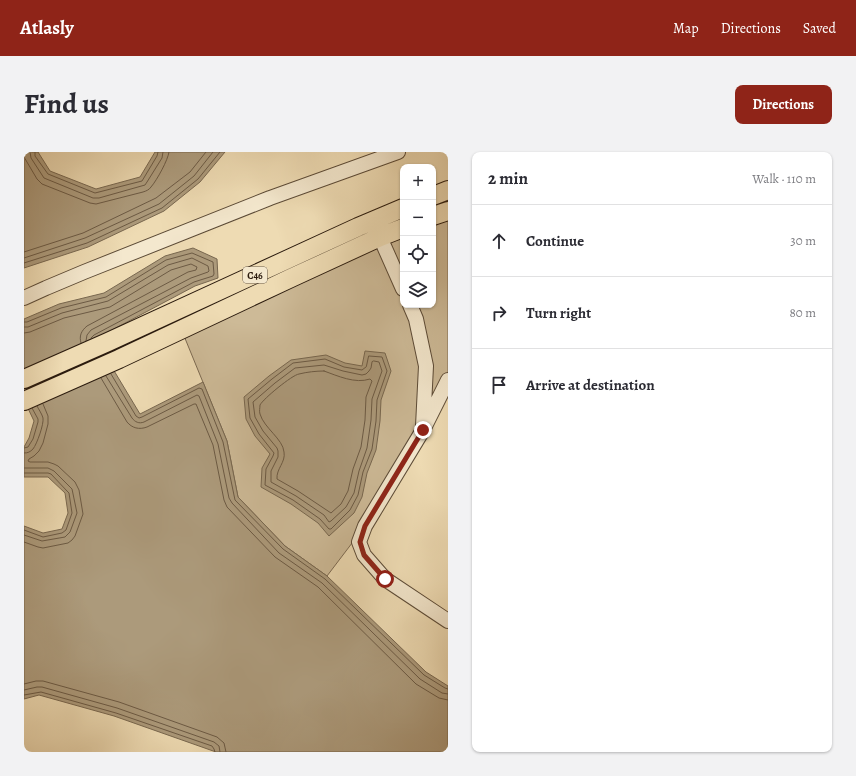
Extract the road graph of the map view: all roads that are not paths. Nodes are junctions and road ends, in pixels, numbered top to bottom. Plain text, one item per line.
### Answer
1 (398, 152) edge
2 (448, 190) edge
3 (436, 195) edge
4 (400, 209) edge
5 (448, 210) edge
6 (436, 215) edge
7 (400, 229) edge
8 (380, 237) junction
9 (400, 282) edge
10 (24, 298) edge
11 (411, 308) edge
12 (24, 379) edge
13 (448, 380) edge
14 (24, 401) edge
15 (423, 430) junction
16 (448, 621) edge

1 - 10 lane
2 - 3 main road
4 - 12 main road, C46
5 - 6 main road
7 - 8 main road, C46
8 - 9 lane
8 - 14 main road, C46
11 - 15 lane
13 - 15 lane
15 - 16 lane

